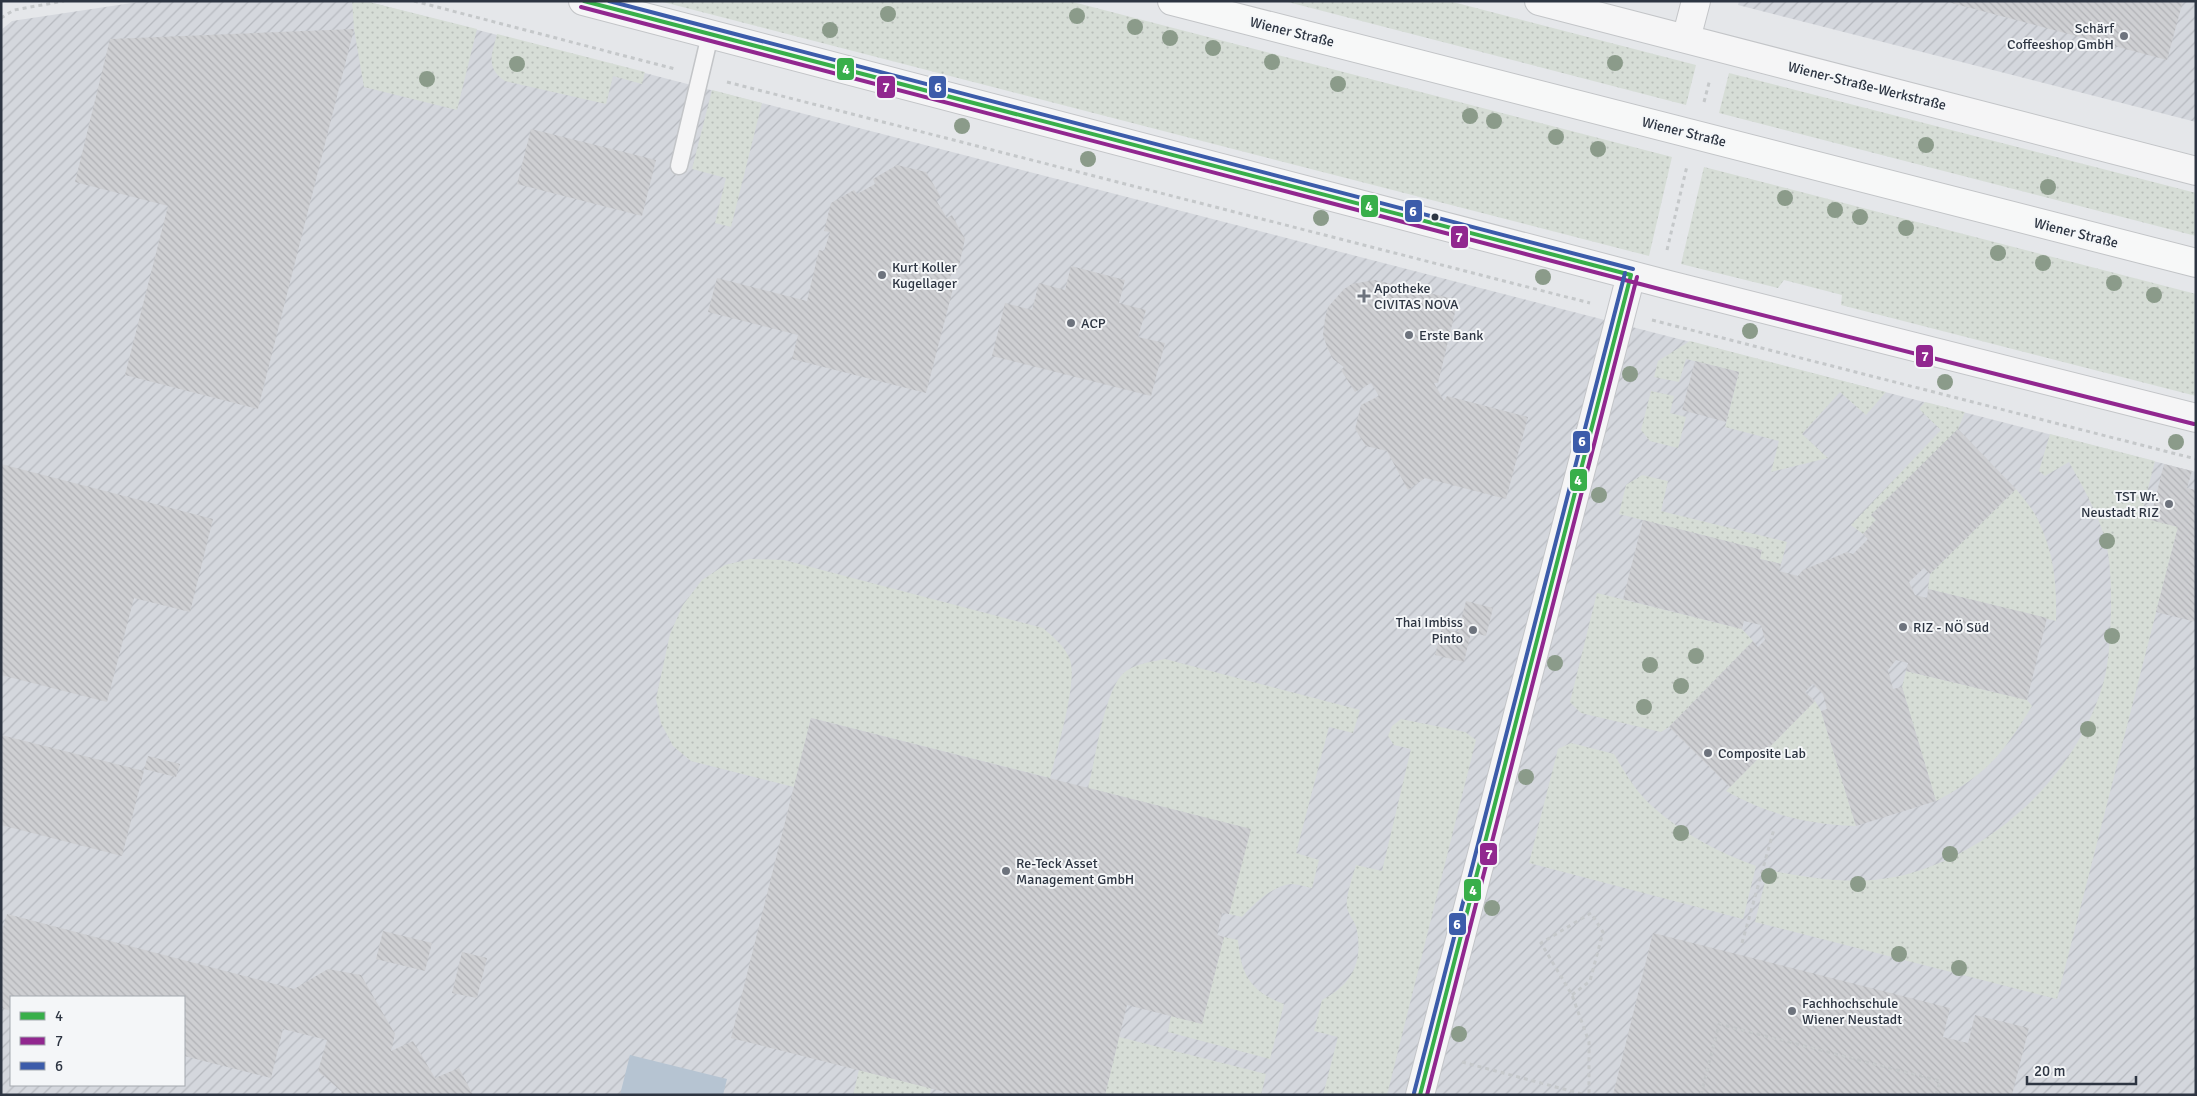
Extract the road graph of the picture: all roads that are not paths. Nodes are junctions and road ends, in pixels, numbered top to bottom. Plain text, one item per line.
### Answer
1 (582, 1) edge
2 (1172, 1) edge
3 (1539, 1) edge
4 (1696, 1) edge
5 (710, 35) junction
6 (1686, 39) junction
7 (679, 166) dead end
8 (2196, 171) edge
9 (2196, 263) edge
10 (1630, 274) junction
11 (2196, 418) edge
12 (1420, 1095) edge

1 - 5 street
2 - 9 main road, Wiener Straße
3 - 6 street, Wiener-Straße-Werkstraße
4 - 6 street
5 - 7 lane
5 - 10 street
6 - 8 street, Wiener-Straße-Werkstraße
10 - 11 street
10 - 12 street

